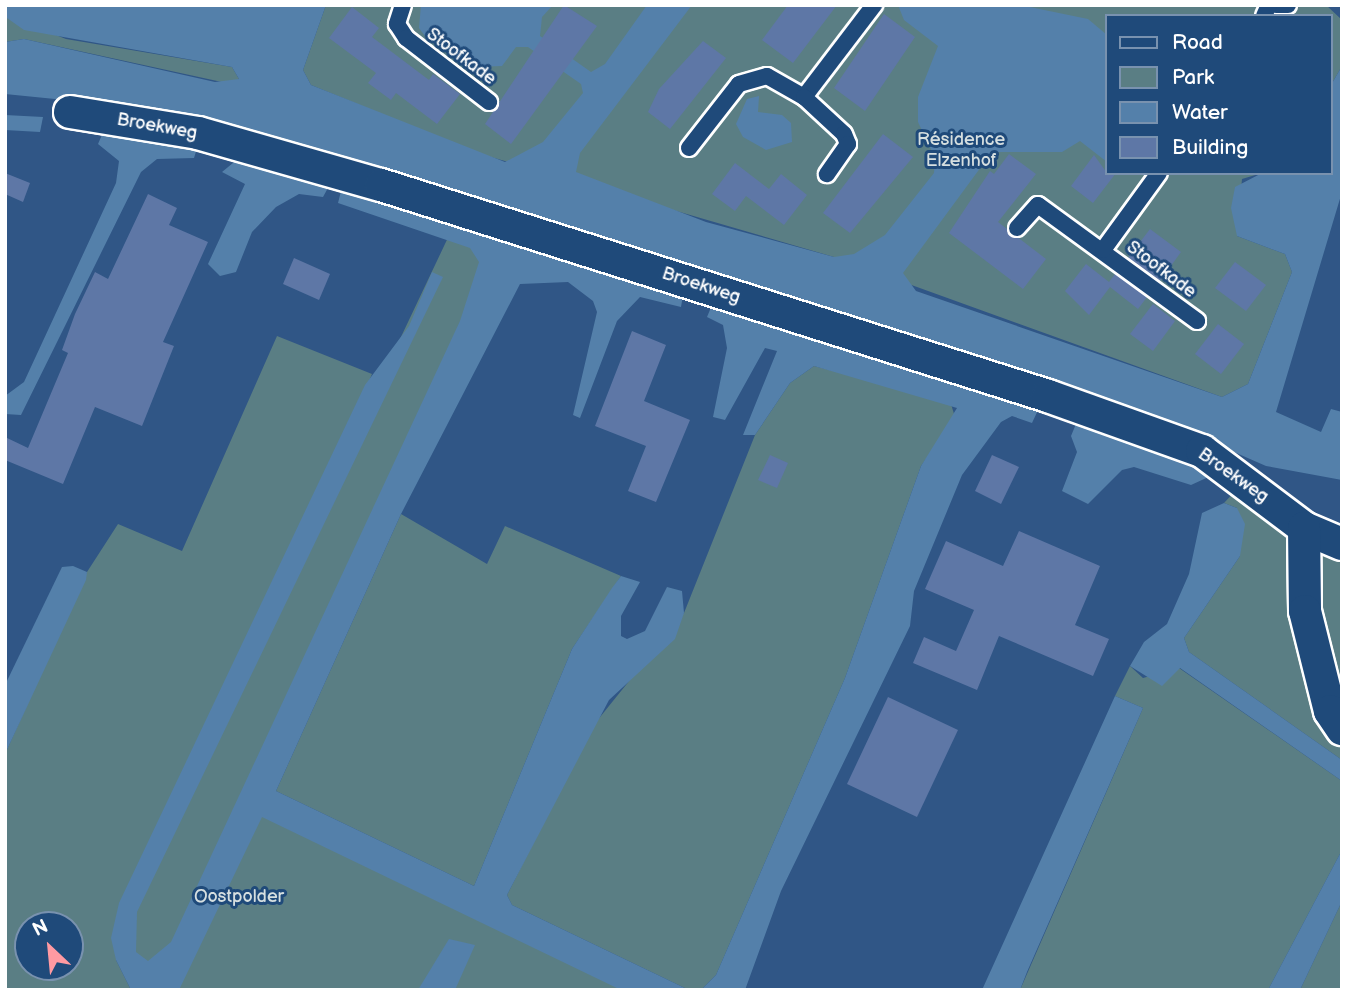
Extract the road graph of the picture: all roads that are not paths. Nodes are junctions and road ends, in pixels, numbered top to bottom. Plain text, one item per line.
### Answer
1 (403, 5) edge
2 (874, 5) edge
3 (1276, 5) edge
4 (1288, 5) edge
5 (804, 97) junction
6 (489, 102) dead end
7 (70, 112) dead end
8 (689, 148) dead end
9 (827, 174) dead end
10 (1158, 175) edge
11 (1017, 228) dead end
12 (1103, 250) junction
13 (1197, 321) dead end
14 (1304, 528) junction
15 (1342, 544) edge
16 (1342, 729) edge

1 - 6 lane, Stoofkade
2 - 5 lane
3 - 4 lane
5 - 8 lane
5 - 9 lane
7 - 14 street, Broekweg
10 - 12 lane, Stoofkade
11 - 12 lane, Stoofkade
12 - 13 lane, Stoofkade
14 - 15 street, Broekweg
14 - 16 street

